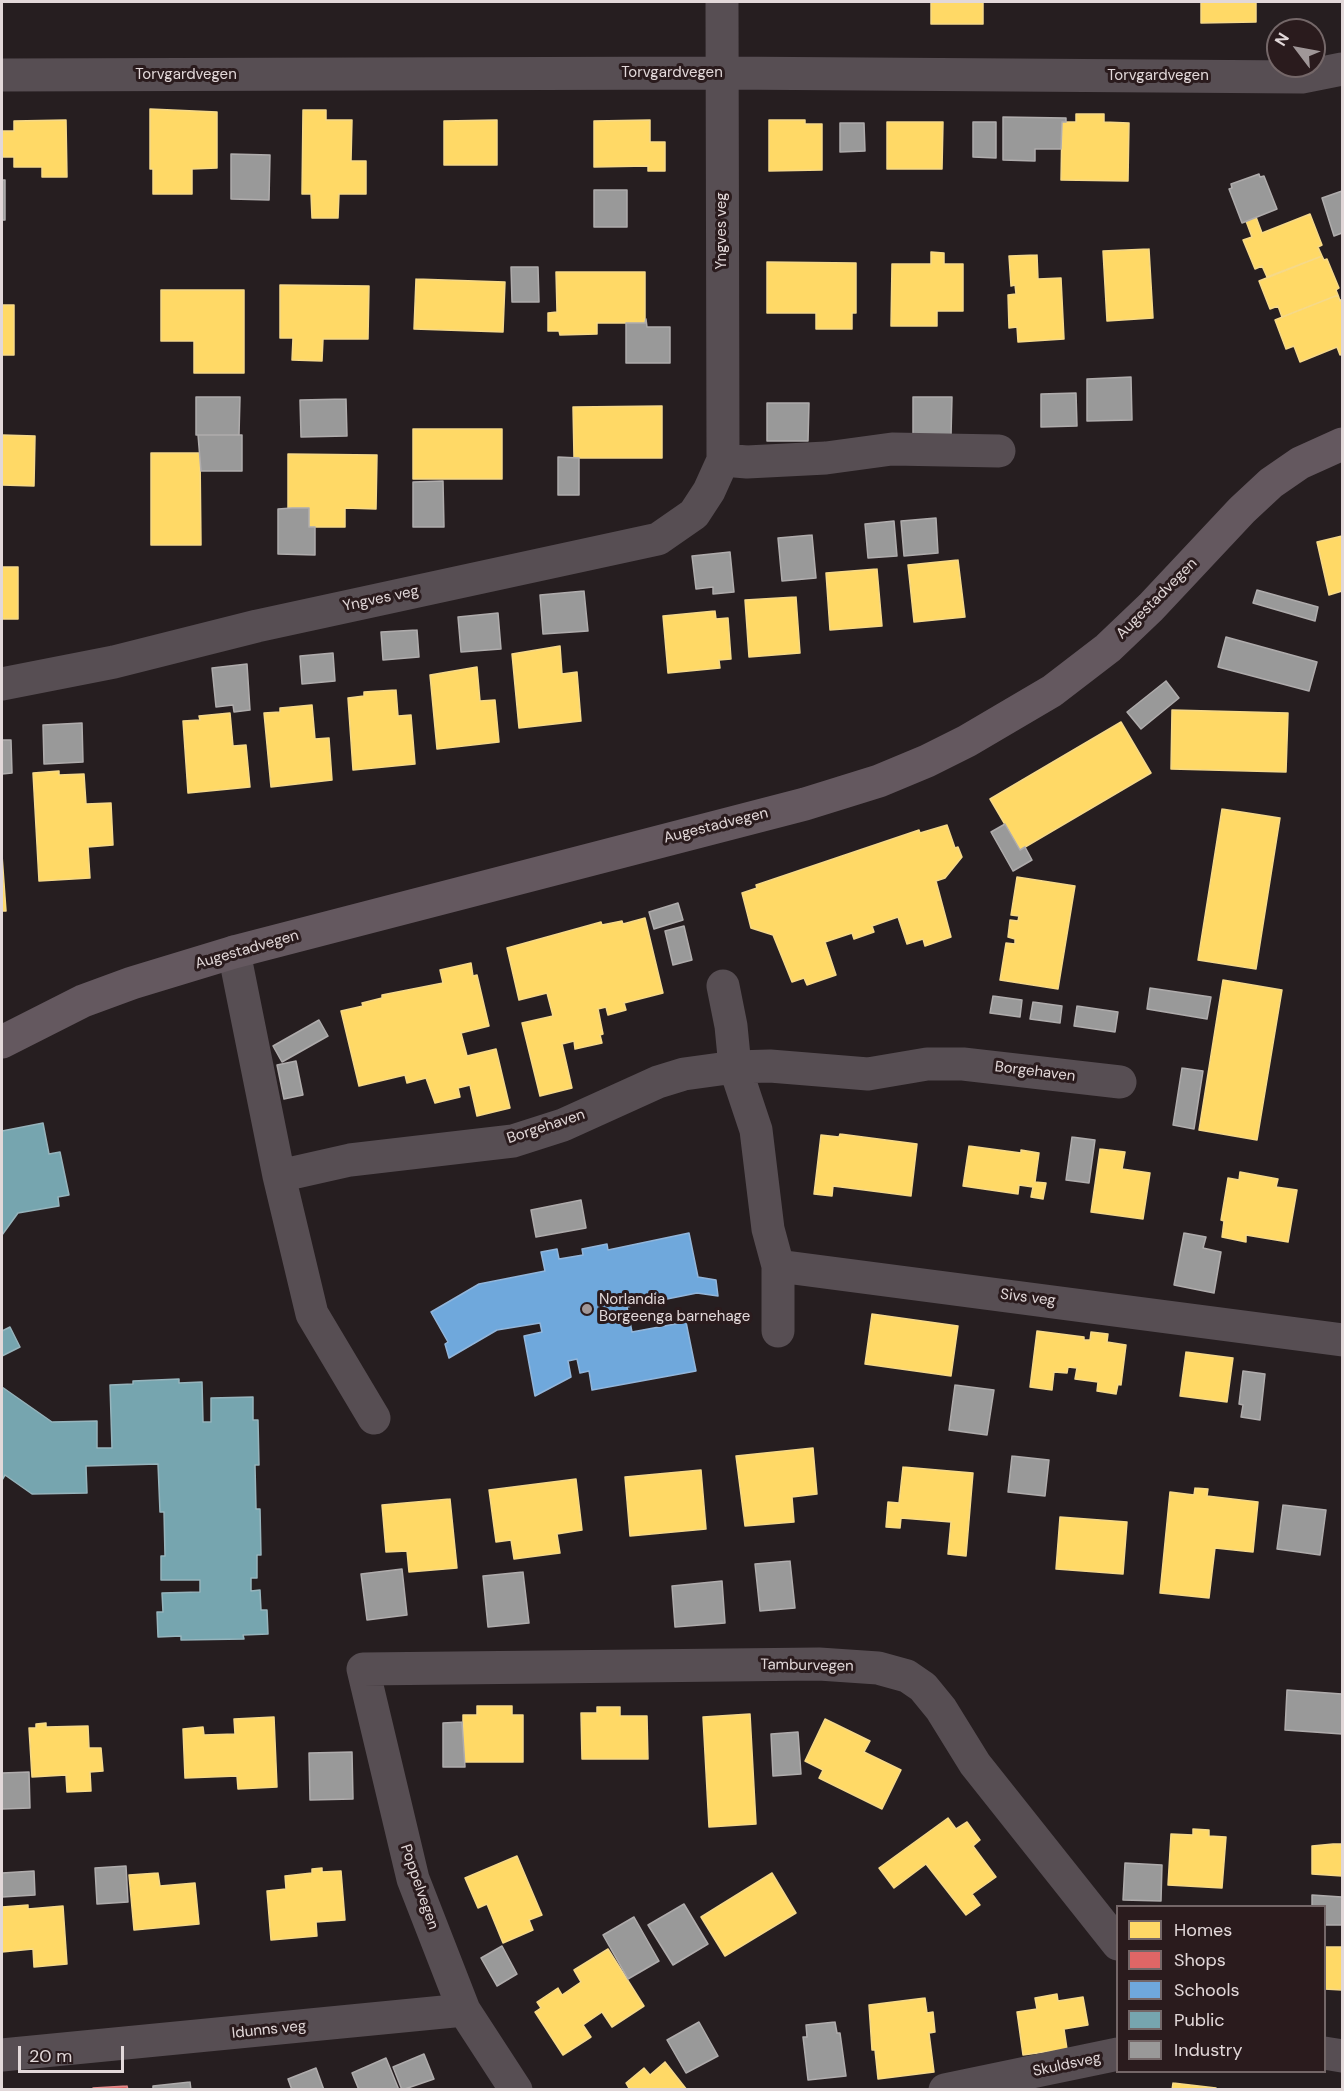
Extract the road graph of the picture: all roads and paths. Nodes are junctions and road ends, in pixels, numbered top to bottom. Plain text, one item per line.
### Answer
1 (722, 2) edge
2 (1342, 69) edge
3 (722, 73) junction
4 (2, 75) edge
5 (1342, 444) edge
6 (999, 451) dead end
7 (723, 460) junction
8 (2, 684) edge
9 (234, 952) junction
10 (723, 986) dead end
11 (2, 1042) edge
12 (735, 1067) junction
13 (1120, 1083) dead end
14 (279, 1176) junction
15 (778, 1266) junction
16 (778, 1331) dead end
17 (1342, 1340) edge
18 (374, 1418) dead end
19 (363, 1669) joint
20 (1116, 1941) edge
21 (464, 2010) junction
22 (1326, 2053) edge
23 (1116, 2054) edge
24 (2, 2055) edge
25 (1342, 2056) edge
26 (516, 2090) edge
27 (945, 2090) edge

1 - 3 street, Yngves veg
2 - 3 street, Torvgardvegen
3 - 4 street, Torvgardvegen
3 - 7 street, Yngves veg
5 - 9 main road, Augestadvegen
6 - 7 street
7 - 8 street, Yngves veg
9 - 11 main road, Augestadvegen
9 - 14 street
10 - 12 street
12 - 13 street, Borgehaven
12 - 14 street, Borgehaven
12 - 15 street
14 - 18 street
15 - 16 street
15 - 17 street, Sivs veg
19 - 20 street, Tamburvegen
19 - 21 street, Poppelvegen
21 - 24 street, Idunns veg
21 - 26 street, Poppelvegen
22 - 25 street
23 - 27 street, Skuldsveg

